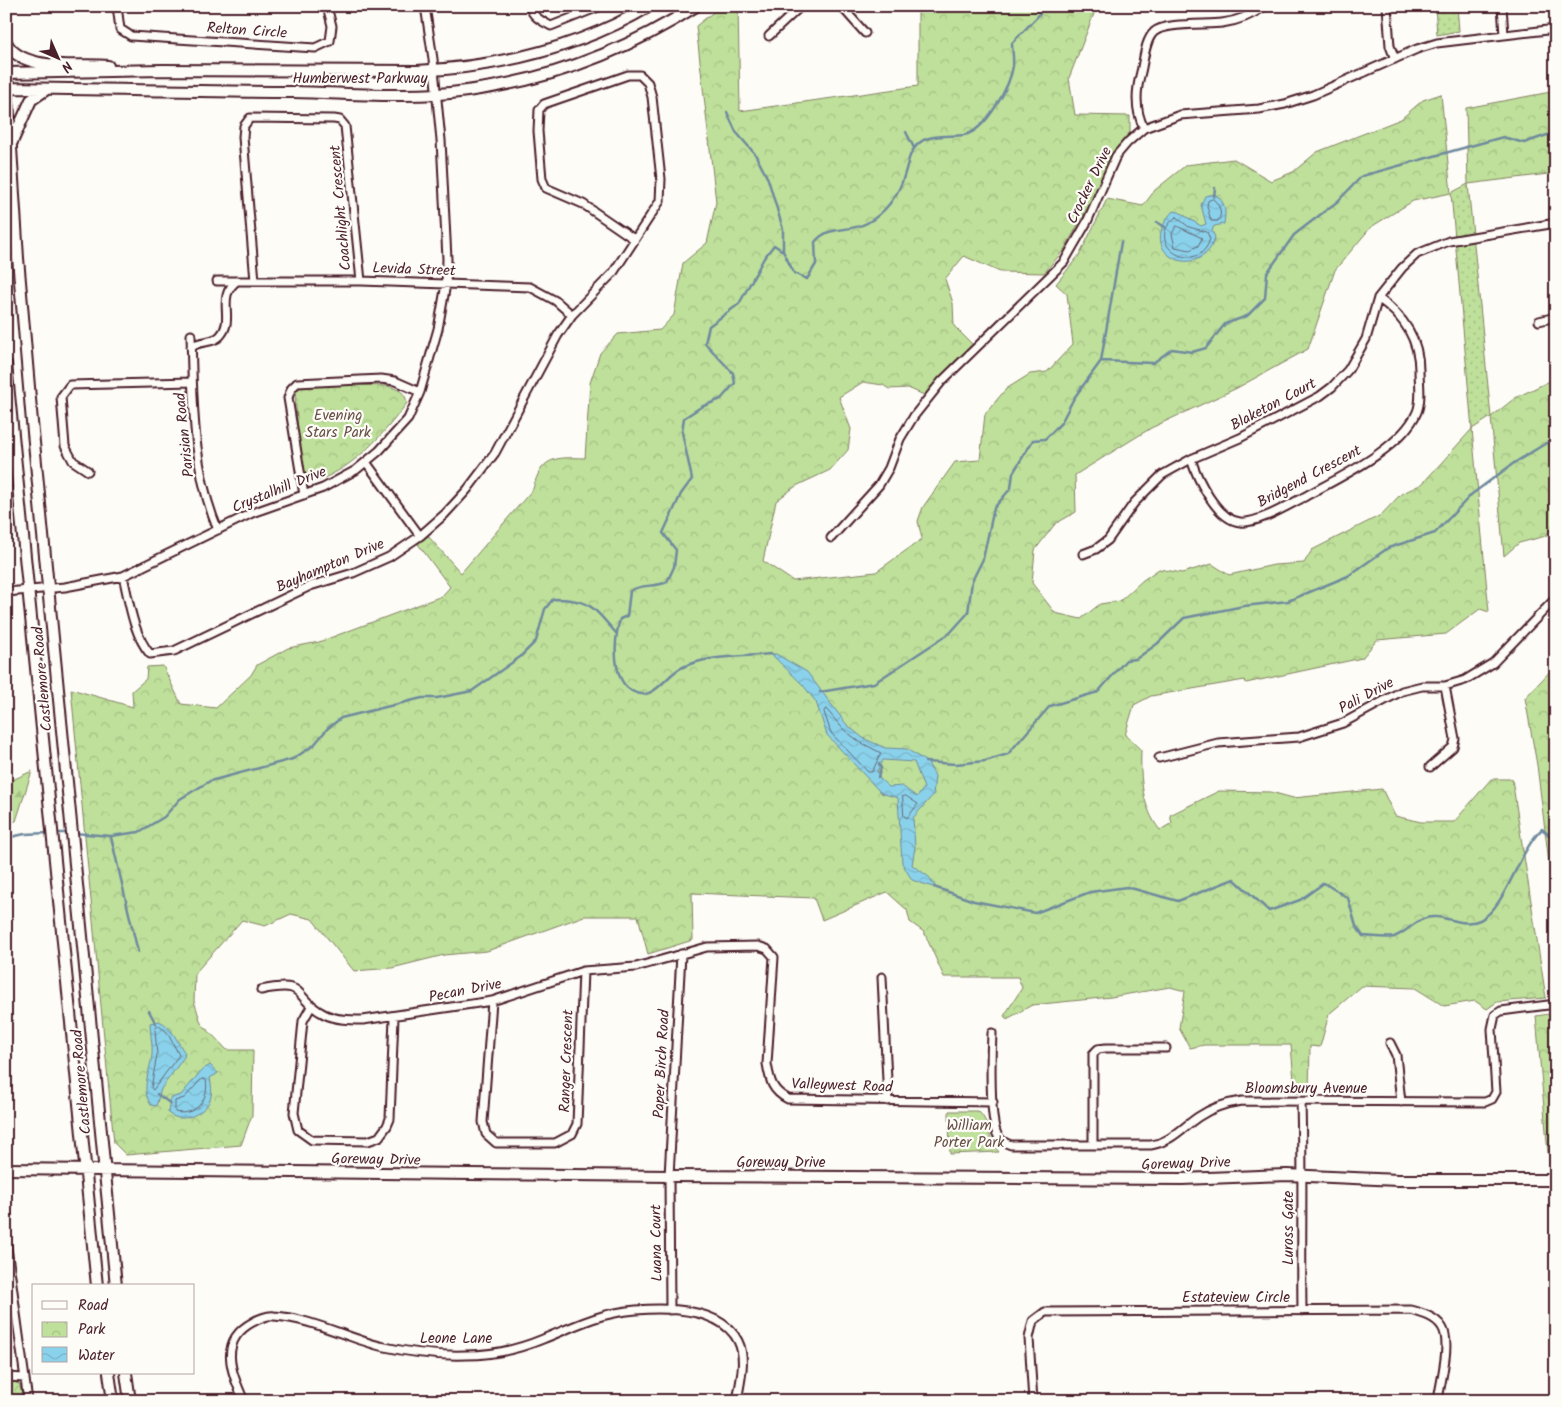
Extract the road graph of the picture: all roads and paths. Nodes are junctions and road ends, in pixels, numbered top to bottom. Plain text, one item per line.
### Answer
1 (117, 6) edge
2 (327, 6) edge
3 (425, 6) edge
4 (530, 6) edge
5 (602, 6) edge
6 (650, 6) edge
7 (696, 6) edge
8 (801, 6) edge
9 (841, 6) edge
10 (1265, 6) edge
11 (1387, 6) edge
12 (1502, 6) edge
13 (1556, 29) edge
14 (865, 33) dead end
15 (1504, 34) junction
16 (768, 36) dead end
17 (6, 42) edge
18 (1395, 59) junction
19 (6, 69) edge
20 (162, 70) junction
21 (434, 70) junction
22 (6, 73) edge
23 (7, 88) edge
24 (48, 89) junction
25 (436, 94) junction
26 (1144, 128) junction
27 (11, 147) junction
28 (1556, 223) edge
29 (634, 239) junction
30 (217, 280) dead end
31 (237, 281) junction
32 (255, 281) junction
33 (361, 281) junction
34 (446, 284) junction
35 (1378, 298) junction
36 (572, 315) junction
37 (1556, 317) edge
38 (1539, 321) dead end
39 (191, 335) dead end
40 (191, 347) junction
41 (6, 364) edge
42 (192, 382) junction
43 (420, 392) junction
44 (1191, 459) junction
45 (366, 462) junction
46 (88, 471) dead end
47 (304, 495) junction
48 (218, 530) junction
49 (420, 536) junction
50 (831, 538) dead end
51 (1083, 554) dead end
52 (124, 576) junction
53 (49, 590) junction
54 (6, 592) edge
55 (28, 592) junction
56 (1556, 598) edge
57 (1445, 686) junction
58 (1159, 758) dead end
59 (1430, 767) dead end
60 (681, 954) junction
61 (583, 971) junction
62 (882, 977) dead end
63 (260, 990) dead end
64 (492, 1001) junction
65 (1556, 1004) edge
66 (312, 1005) junction
67 (394, 1017) junction
68 (992, 1033) dead end
69 (1390, 1043) dead end
70 (1166, 1048) dead end
71 (888, 1101) junction
72 (993, 1102) junction
73 (1302, 1102) junction
74 (1401, 1102) junction
75 (1093, 1145) junction
76 (6, 1170) edge
77 (85, 1170) junction
78 (104, 1170) junction
79 (669, 1176) junction
80 (1302, 1176) junction
81 (1556, 1180) edge
82 (6, 1240) edge
83 (97, 1284) edge
84 (116, 1284) edge
85 (10, 1291) edge
86 (670, 1310) junction
87 (1302, 1311) junction
88 (109, 1374) edge
89 (126, 1374) edge
90 (6, 1377) edge
91 (25, 1378) junction
92 (28, 1401) edge
93 (113, 1401) edge
94 (130, 1401) edge
95 (244, 1401) edge
96 (737, 1401) edge
97 (1033, 1401) edge
98 (1438, 1401) edge

1 - 2 street, Relton Circle
3 - 21 street, Crystalhill Drive
4 - 5 street
6 - 21 main road, Humberwest Parkway
7 - 25 main road, Humberwest Parkway
8 - 16 street
9 - 14 street
10 - 26 street
11 - 18 street
12 - 15 street
13 - 15 street, Crocker Drive
15 - 18 street, Crocker Drive
17 - 20 main road
18 - 26 street, Crocker Drive
19 - 22 main road, Castlemore Road
20 - 21 main road, Humberwest Parkway
20 - 22 main road, Humberwest Parkway
21 - 25 street, Crystalhill Drive
22 - 23 main road, Castlemore Road
23 - 24 main road, Humberwest Parkway
23 - 27 main road, Castlemore Road
24 - 25 main road, Humberwest Parkway
24 - 27 main road
25 - 34 street, Crystalhill Drive
26 - 50 street, Crocker Drive
27 - 53 main road, Castlemore Road
28 - 35 street, Blaketon Court
29 - 29 street, Bayhampton Drive
29 - 36 street, Bayhampton Drive
30 - 31 street, Levida Street
31 - 32 street, Levida Street
31 - 40 street
32 - 33 street, Levida Street
32 - 33 street, Coachlight Crescent
33 - 34 street, Levida Street
34 - 36 street, Levida Street
34 - 43 street, Crystalhill Drive
35 - 44 street, Blaketon Court
35 - 44 street, Bridgend Crescent
36 - 49 street, Bayhampton Drive
37 - 38 street
39 - 40 street, Parisian Road
40 - 42 street, Parisian Road
41 - 55 main road, Castlemore Road
42 - 46 street
42 - 48 street, Parisian Road
43 - 45 street, Crystalhill Drive
43 - 47 street
44 - 51 street, Blaketon Court
45 - 47 street, Crystalhill Drive
45 - 49 street
47 - 48 street, Crystalhill Drive
48 - 52 street, Crystalhill Drive
49 - 52 street, Bayhampton Drive
52 - 53 street, Crystalhill Drive
53 - 55 street, Crystalhill Drive
53 - 78 main road, Castlemore Road
54 - 55 street, Crystalhill Drive
55 - 77 main road, Castlemore Road
56 - 57 street, Pali Drive
57 - 58 street, Pali Drive
57 - 59 street
60 - 61 street, Pecan Drive
60 - 71 street, Valleywest Road
60 - 79 street, Paper Birch Road
61 - 64 street, Pecan Drive
61 - 64 street, Ranger Crescent
62 - 71 street
63 - 66 street, Pecan Drive
64 - 67 street, Pecan Drive
65 - 74 street, Bloomsbury Avenue
66 - 67 street, Pecan Drive
66 - 67 street
68 - 72 street, Bloomsbury Avenue
69 - 74 street
70 - 75 street
71 - 72 street, Valleywest Road
72 - 75 street, Bloomsbury Avenue
73 - 74 street, Bloomsbury Avenue
73 - 75 street, Bloomsbury Avenue
73 - 80 street, Luross Gate
76 - 77 main road, Goreway Drive
77 - 78 main road, Goreway Drive
77 - 83 main road, Castlemore Road
78 - 79 main road, Goreway Drive
78 - 84 main road, Castlemore Road
79 - 80 main road, Goreway Drive
79 - 86 street, Luana Court
80 - 81 main road, Goreway Drive
80 - 87 street, Luross Gate
82 - 85 street
85 - 91 street
86 - 95 street, Leone Lane
86 - 96 street, Leone Lane
87 - 97 street, Estateview Circle
87 - 98 street, Estateview Circle
88 - 93 main road
89 - 94 main road
90 - 91 street
91 - 92 street

